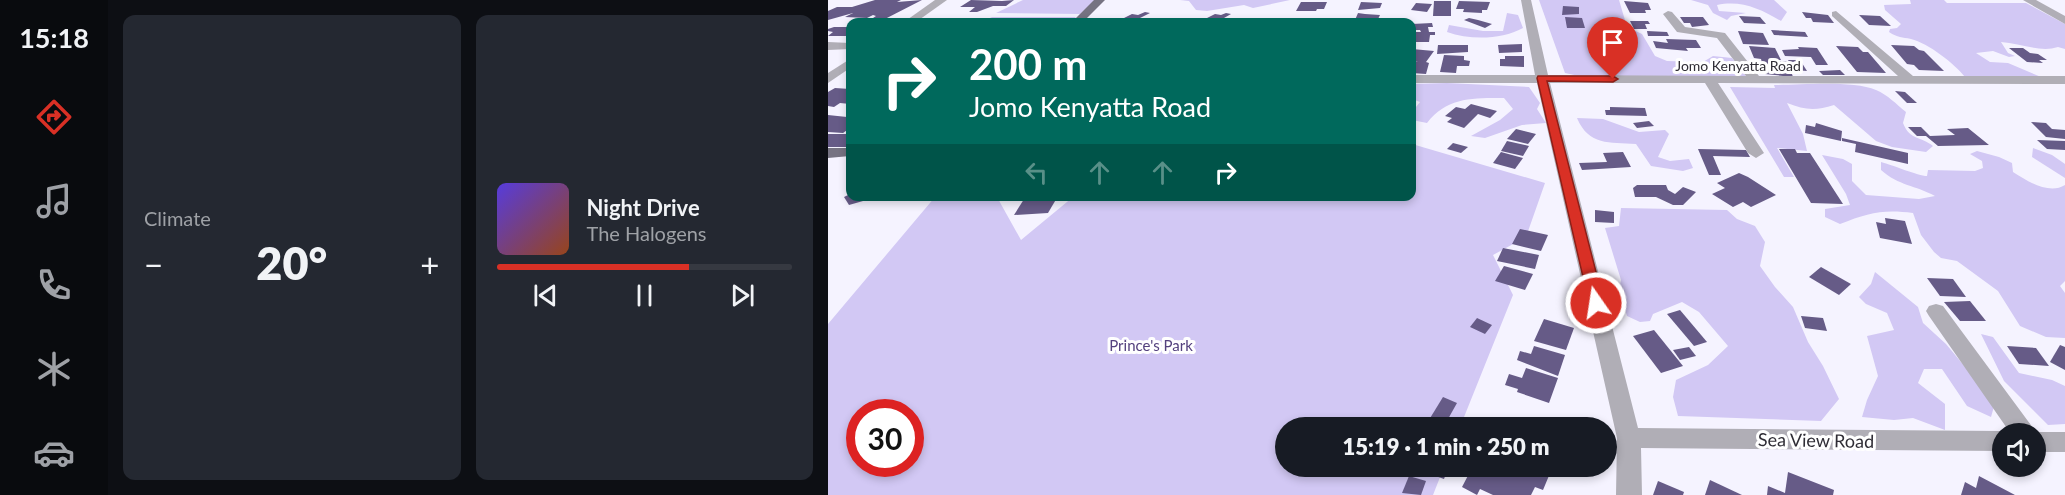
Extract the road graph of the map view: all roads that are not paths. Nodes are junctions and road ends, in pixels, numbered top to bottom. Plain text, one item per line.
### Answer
1 (942, 0) edge
2 (1100, 0) edge
3 (1526, 0) edge
4 (2028, 0) edge
5 (1836, 14) dead end
6 (1668, 15) dead end
7 (915, 18) edge
8 (1081, 18) edge
9 (2065, 21) edge
10 (828, 46) edge
11 (846, 46) edge
12 (846, 66) edge
13 (1542, 78) junction
14 (828, 79) edge
15 (1416, 79) edge
16 (1709, 79) junction
17 (1756, 80) junction
18 (1910, 80) junction
19 (2062, 83) edge
20 (846, 152) edge
21 (828, 153) edge
22 (1756, 153) dead end
23 (1936, 311) dead end
24 (2017, 423) edge
25 (1629, 438) junction
26 (1992, 441) edge
27 (2046, 442) edge
28 (2065, 442) edge
29 (1629, 495) edge

1 - 7 street
2 - 8 main road
3 - 13 street
4 - 9 street
5 - 18 street
6 - 17 street
10 - 11 street
12 - 14 street
13 - 15 street, Jomo Kenyatta Road
13 - 16 street, Jomo Kenyatta Road
13 - 25 street
16 - 17 street, Jomo Kenyatta Road
16 - 22 street
17 - 18 street, Jomo Kenyatta Road
18 - 19 street, Jomo Kenyatta Road
20 - 21 main road
23 - 24 street
25 - 26 street, Sea View Road
25 - 29 street
27 - 28 street

